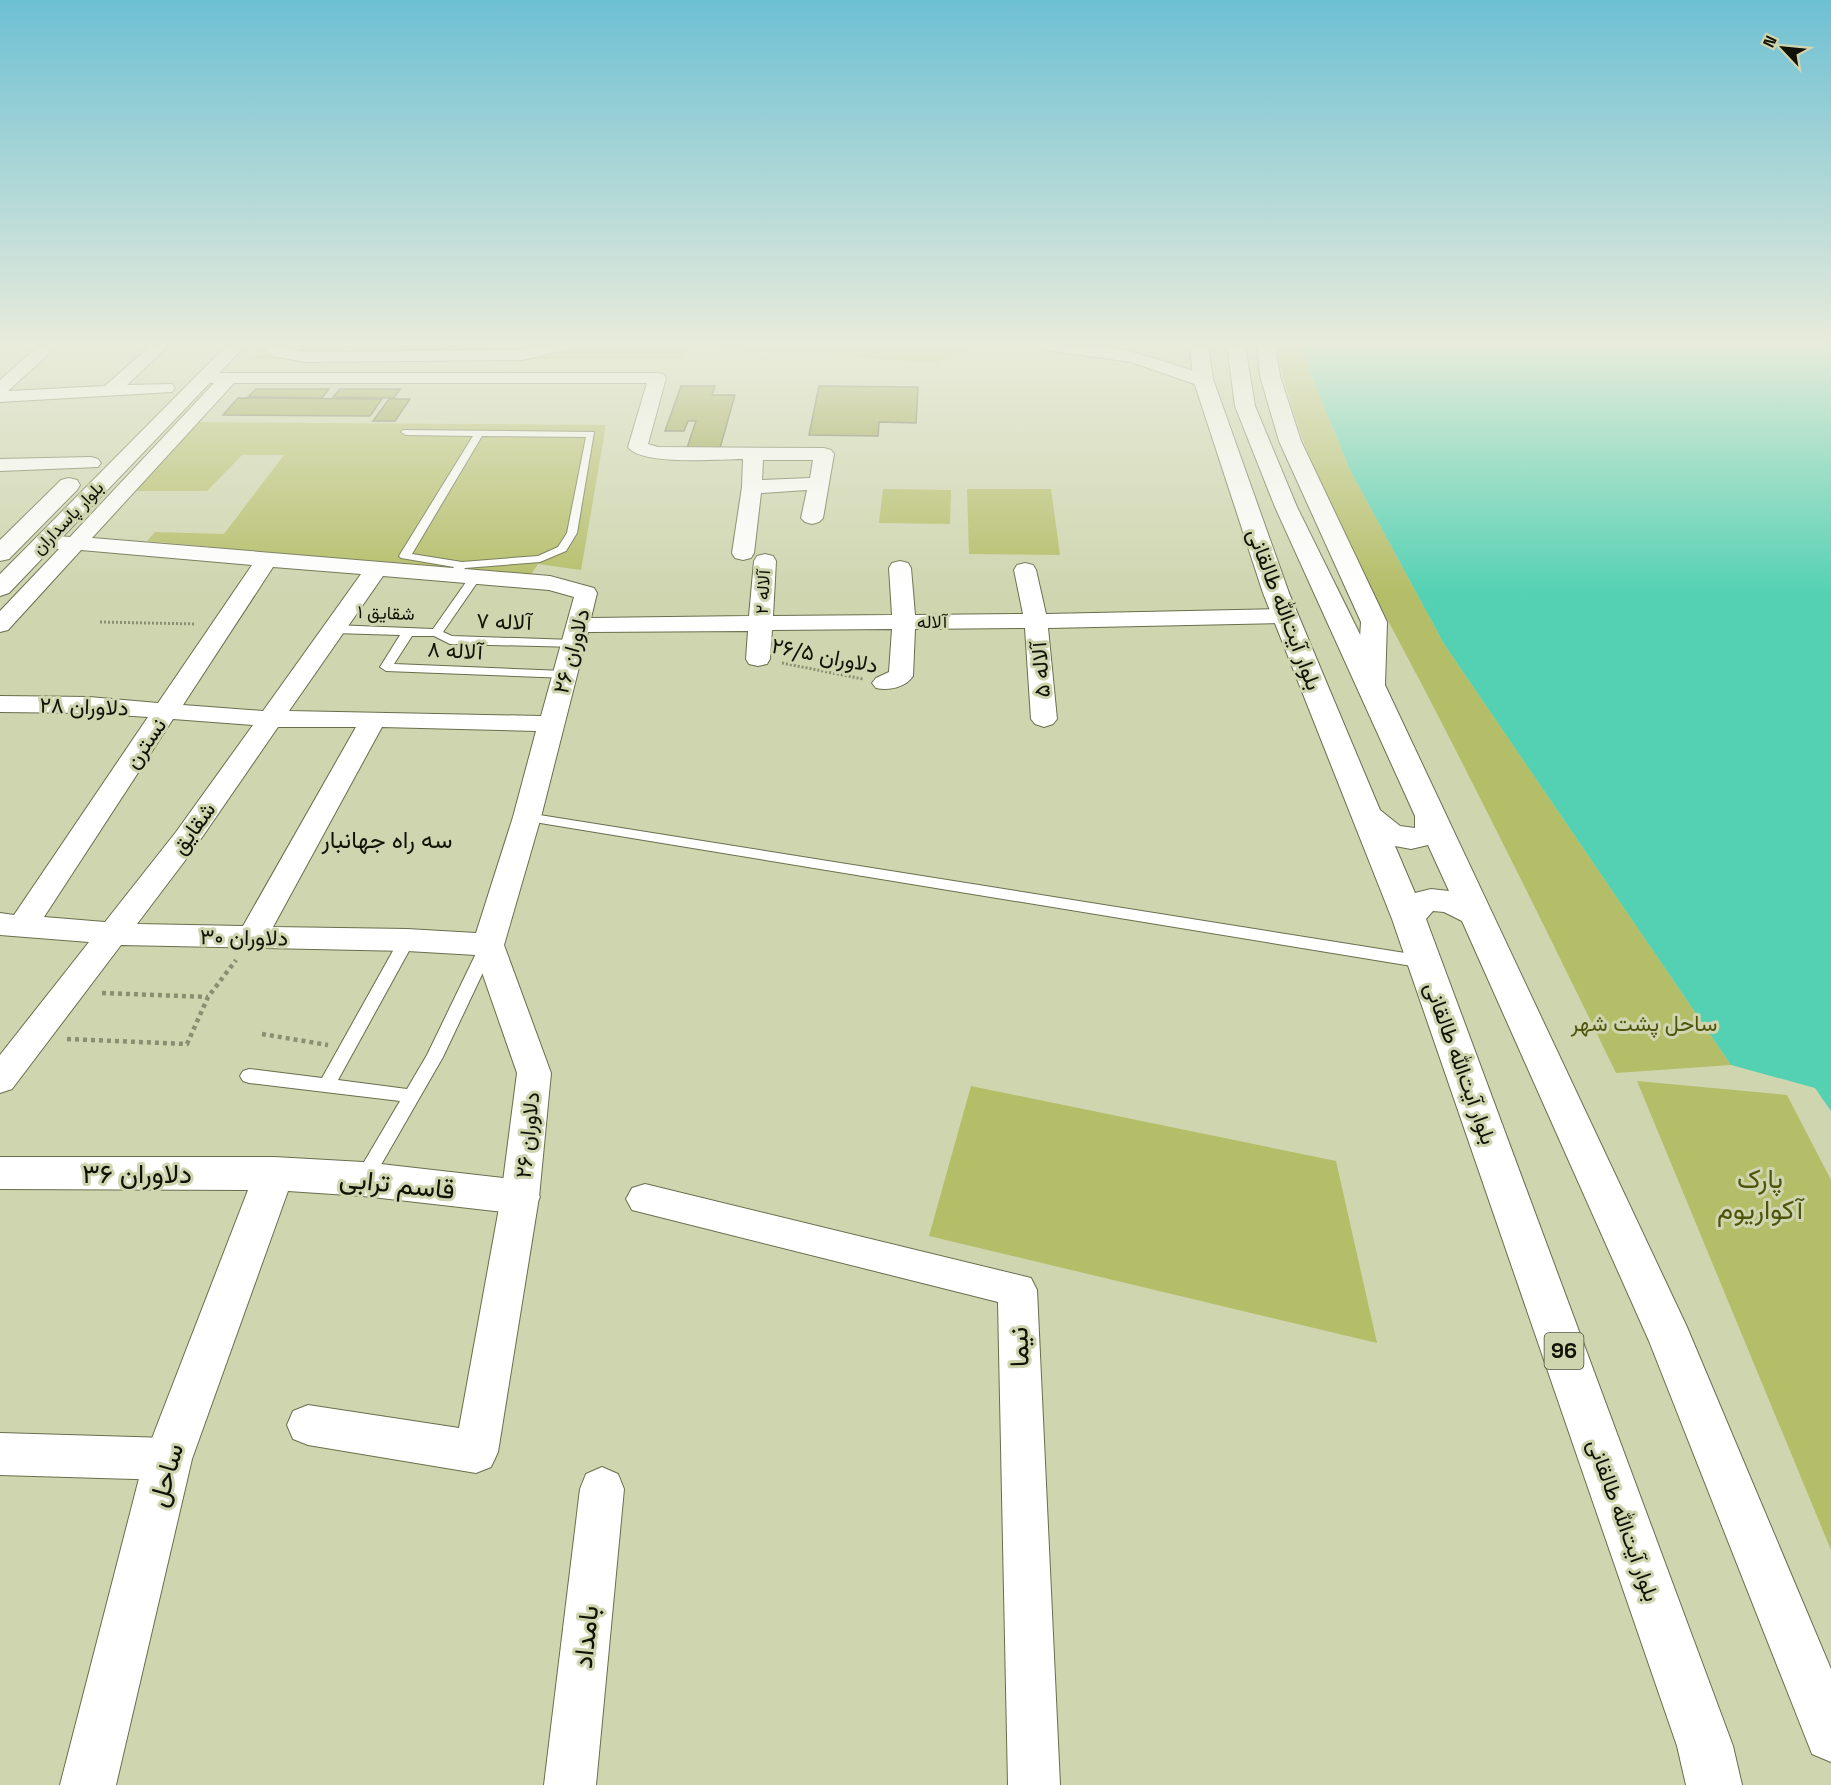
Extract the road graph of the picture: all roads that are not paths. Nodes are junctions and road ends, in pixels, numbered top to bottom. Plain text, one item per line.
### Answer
1 (155, 428) edge
2 (182, 428) edge
3 (643, 428) edge
4 (1220, 428) edge
5 (1254, 428) edge
6 (1286, 428) edge
7 (406, 432) dead end
8 (479, 433) junction
9 (108, 447) dead end
10 (753, 454) junction
11 (91, 463) junction
12 (0, 465) edge
13 (820, 483) junction
14 (752, 487) junction
15 (812, 518) dead end
16 (46, 541) junction
17 (76, 543) junction
18 (743, 553) dead end
19 (0, 554) edge
20 (267, 560) junction
21 (765, 561) dead end
22 (900, 568) dead end
23 (376, 569) junction
24 (1025, 570) dead end
25 (463, 572) junction
26 (0, 588) edge
27 (1286, 616) junction
28 (1036, 621) junction
29 (904, 622) junction
30 (762, 624) junction
31 (0, 625) edge
32 (334, 629) junction
33 (408, 632) junction
34 (436, 633) junction
35 (575, 634) junction
36 (758, 659) road end
37 (564, 675) junction
38 (885, 683) road end
39 (1371, 685) junction
40 (0, 705) edge
41 (167, 710) junction
42 (1044, 718) dead end
43 (271, 719) junction
44 (373, 719) junction
45 (552, 724) junction
46 (1431, 815) junction
47 (1368, 816) junction
48 (527, 817) junction
49 (1476, 914) junction
50 (1409, 919) junction
51 (11, 925) edge
52 (114, 934) junction
53 (252, 937) junction
54 (407, 940) junction
55 (488, 945) junction
56 (1425, 962) junction
57 (249, 1076) dead end
58 (0, 1080) edge
59 (327, 1085) junction
60 (413, 1096) junction
61 (0, 1173) edge
62 (274, 1174) junction
63 (363, 1179) junction
64 (520, 1197) junction
65 (645, 1199) dead end
66 (308, 1425) dead end
67 (0, 1454) edge
68 (168, 1459) junction
69 (602, 1489) dead end
70 (1831, 1735) edge
71 (88, 1785) edge
72 (570, 1785) edge
73 (1034, 1785) edge
74 (1714, 1785) edge

1 - 16 main road, بلوار پاسداران
2 - 17 street
3 - 10 street
4 - 27 main road, بلوار آیت‌الله طالقانی
5 - 39 main road
6 - 39 main road
7 - 8 lane
8 - 25 lane
8 - 25 lane
9 - 11 main road, بلوار پاسداران
10 - 13 street
10 - 14 street
11 - 12 street
11 - 19 main road, بلوار پاسداران
13 - 14 street
13 - 15 street
14 - 18 street
16 - 17 street, دلاوران ۲۶
16 - 26 main road, بلوار پاسداران
17 - 20 street, دلاوران ۲۶
17 - 31 street
20 - 23 street, دلاوران ۲۶
20 - 41 street, نسترن
21 - 30 street, آلاله ۲
22 - 29 street
23 - 25 street, دلاوران ۲۶
23 - 32 street, شقایق
24 - 28 street, آلاله ۵
25 - 34 lane
25 - 35 street, دلاوران ۲۶
27 - 28 street, آلاله
27 - 47 main road, بلوار آیت‌الله طالقانی
28 - 29 street, آلاله
28 - 42 street, آلاله ۵
29 - 30 street, آلاله
29 - 38 street
30 - 35 street, آلاله
30 - 36 street, آلاله ۲
32 - 33 lane, شقایق ۱
32 - 43 street, شقایق
33 - 34 lane, شقایق ۱
33 - 37 lane, آلاله ۸
34 - 35 lane, آلاله ۷
35 - 37 street, دلاوران ۲۶
37 - 45 street, دلاوران ۲۶
39 - 46 main road
40 - 41 street, دلاوران ۲۸
41 - 43 street, دلاوران ۲۸
41 - 51 street, نسترن
43 - 44 street, دلاوران ۲۸
43 - 52 street, شقایق
44 - 45 street, دلاوران ۲۸
44 - 53 street
45 - 48 street, دلاوران ۲۶
46 - 47 main road
46 - 49 main road
47 - 50 main road, بلوار آیت‌الله طالقانی
48 - 55 street, دلاوران ۲۶
48 - 56 lane
49 - 50 main road
49 - 70 main road
50 - 56 main road, بلوار آیت‌الله طالقانی / 96
51 - 52 street, دلاوران ۳۰
52 - 53 street, دلاوران ۳۰
52 - 58 street, شقایق
53 - 54 street, دلاوران ۳۰
54 - 55 street, دلاوران ۳۰
54 - 59 lane
55 - 60 lane
55 - 64 street, دلاوران ۲۶
56 - 74 main road, بلوار آیت‌الله طالقانی / 96
57 - 59 lane
59 - 60 lane
60 - 63 lane
61 - 62 main road, دلاوران ۳۶
62 - 63 main road, قاسم ترابی
62 - 68 main road, ساحل
63 - 64 main road, قاسم ترابی
64 - 66 street, دلاوران ۲۶
65 - 73 street, نیما
67 - 68 street
68 - 71 main road, ساحل
69 - 72 street, بامداد

